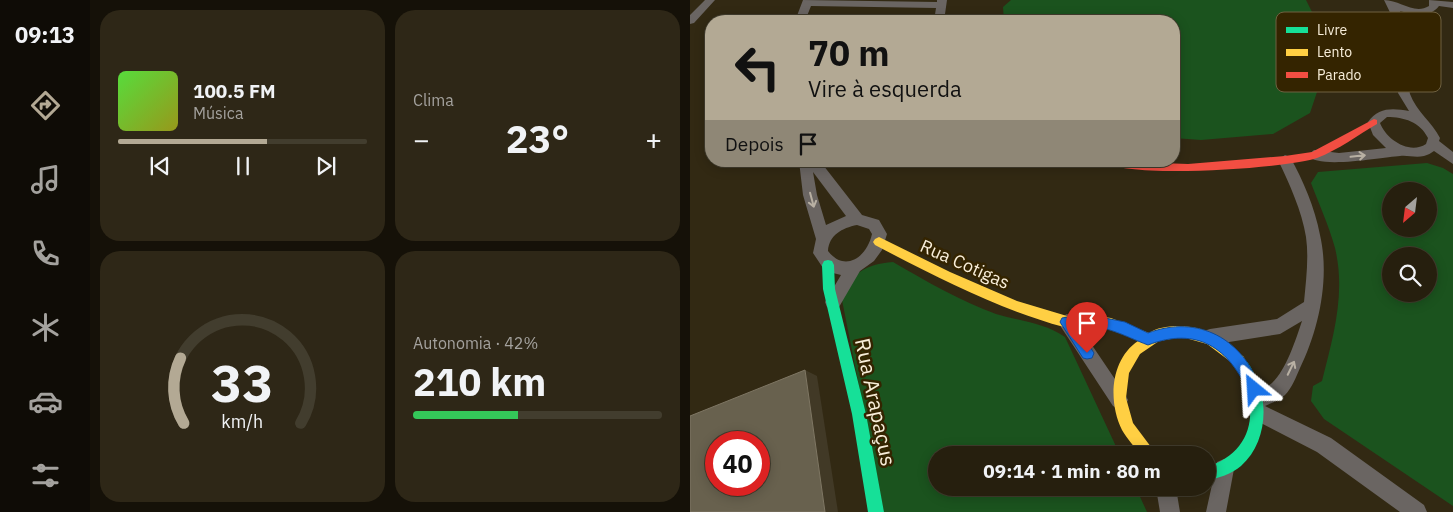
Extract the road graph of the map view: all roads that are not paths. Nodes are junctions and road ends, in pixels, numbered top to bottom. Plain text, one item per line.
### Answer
1 (710, 0) edge
2 (807, 1) edge
3 (942, 2) edge
4 (1391, 2) edge
5 (1434, 2) edge
6 (1453, 6) edge
7 (1419, 12) joint
8 (802, 15) edge
9 (940, 15) edge
10 (690, 21) edge
11 (1404, 93) joint
12 (1387, 113) junction
13 (1421, 121) junction
14 (1374, 122) junction
15 (1434, 144) junction
16 (1402, 151) junction
17 (1314, 155) junction
18 (1453, 159) edge
19 (1285, 160) junction
20 (806, 167) edge
21 (817, 167) edge
22 (1141, 167) edge
23 (856, 219) junction
24 (823, 238) junction
25 (879, 242) junction
26 (828, 265) junction
27 (854, 267) junction
28 (832, 302) junction
29 (1311, 307) junction
30 (1067, 322) junction
31 (1210, 337) junction
32 (1148, 339) junction
33 (1119, 400) junction
34 (1257, 406) junction
35 (1139, 446) edge
36 (1216, 470) edge
37 (1167, 496) edge
38 (1216, 496) edge
39 (876, 512) edge
40 (1170, 512) edge
41 (1216, 512) edge
42 (1417, 512) edge

1 - 10 street
2 - 3 street
2 - 8 street
3 - 9 street
4 - 7 street
5 - 6 street
5 - 7 street
11 - 12 street
11 - 13 street
12 - 13 street
12 - 14 street
13 - 15 street
14 - 16 street
14 - 17 street
15 - 16 street
15 - 18 street
17 -> 16 street
17 - 19 street
19 - 22 street
19 - 29 street
20 -> 24 street
21 - 23 street
23 - 24 street
23 - 25 street
24 - 26 street
25 - 27 street
25 - 30 street, Rua Cotigas
26 - 27 street
26 - 28 street, Rua Arapaçus
27 - 28 street
28 - 39 street, Rua Arapaçus
29 - 31 street
34 -> 29 street
30 - 32 street
30 - 33 street
31 - 32 street
31 - 34 street
32 - 33 street
33 - 35 street
34 - 36 street
34 - 42 street
37 - 40 street
38 - 41 street

